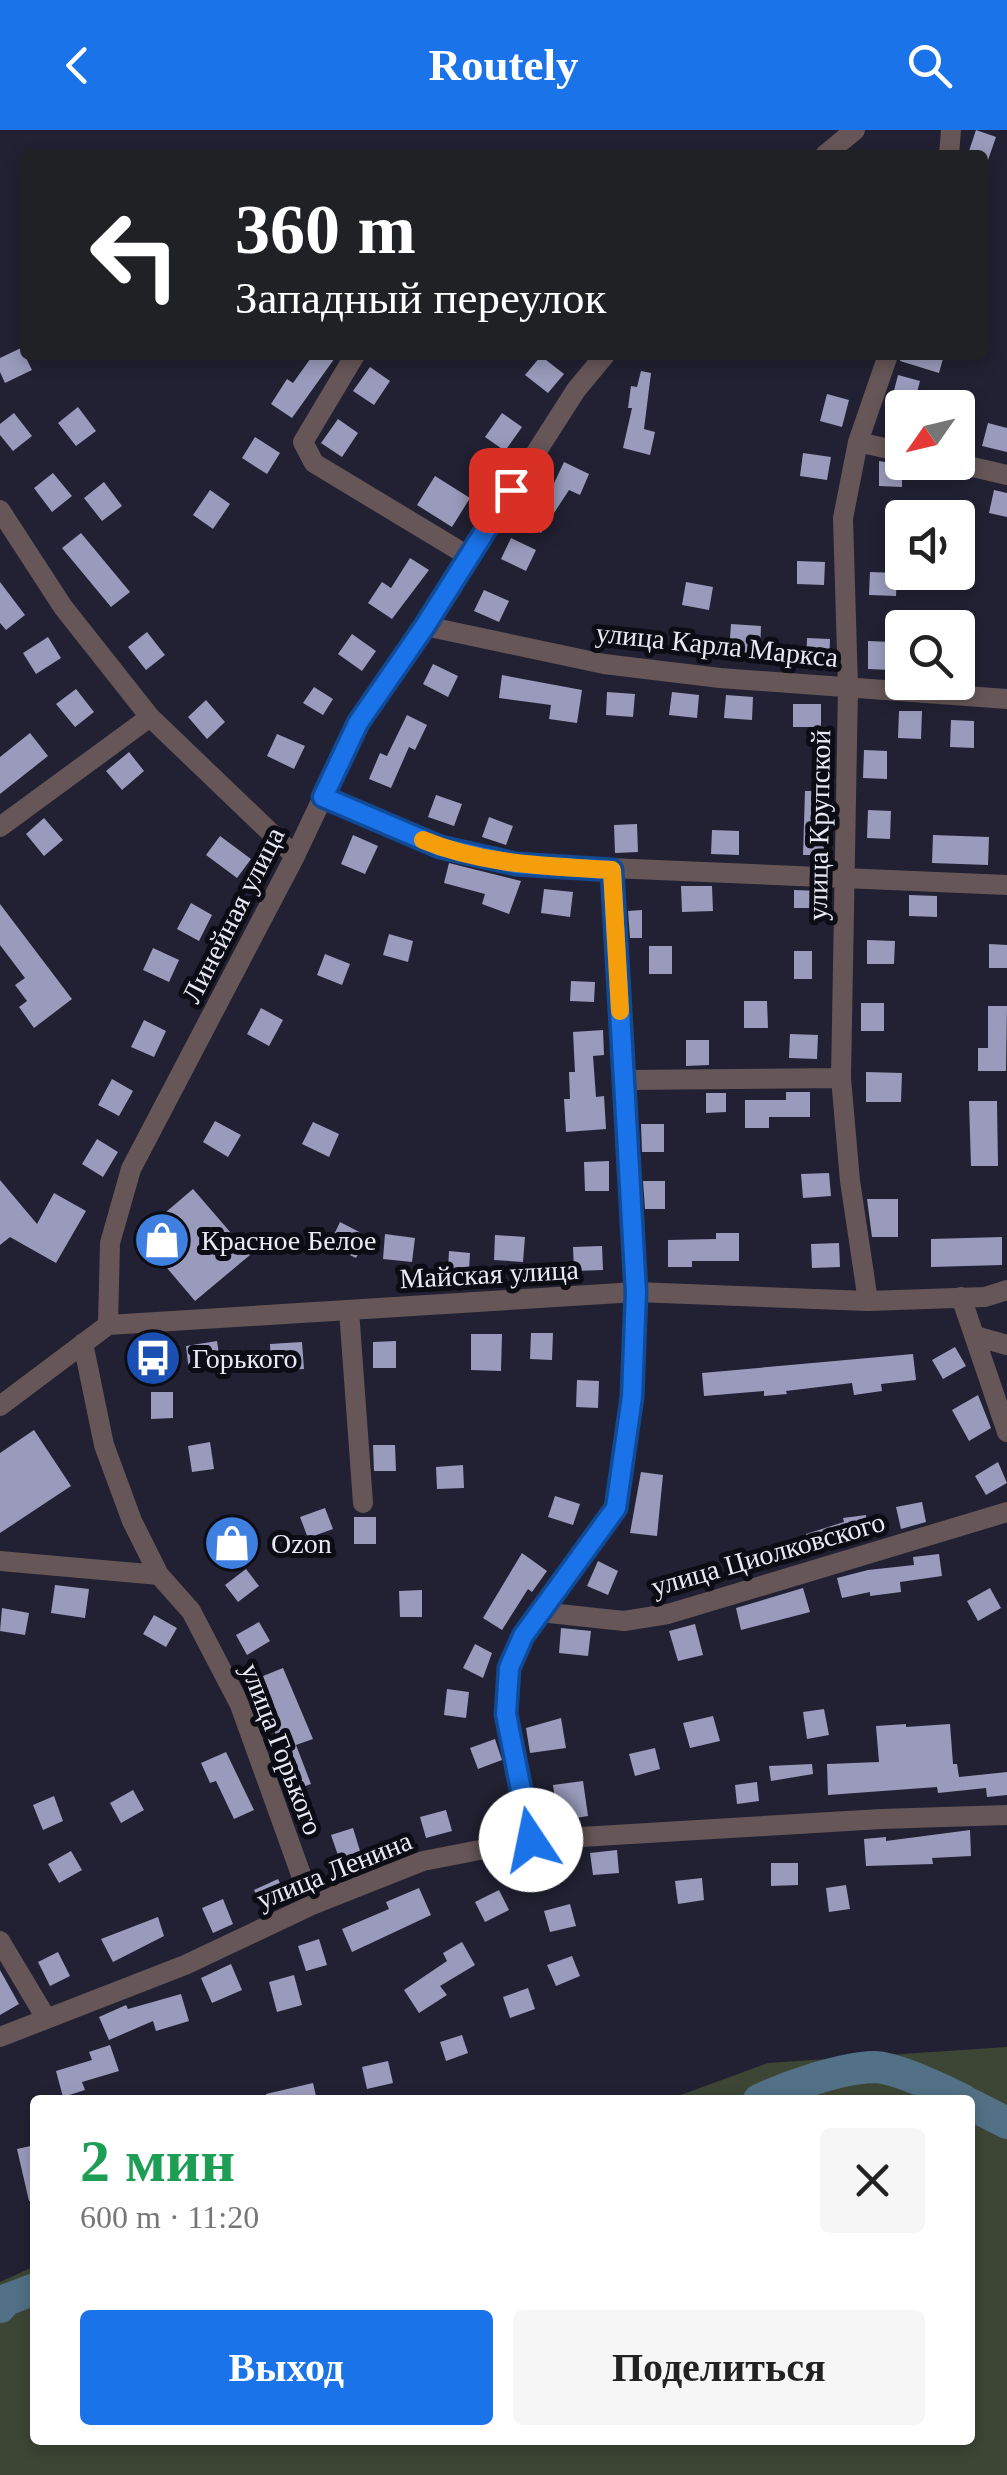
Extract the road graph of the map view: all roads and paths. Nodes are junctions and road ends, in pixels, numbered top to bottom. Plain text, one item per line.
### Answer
1 (855, 130) edge
2 (831, 150) edge
3 (352, 360) edge
4 (601, 360) edge
5 (886, 360) edge
6 (858, 442) junction
7 (885, 448) edge
8 (975, 468) edge
9 (1007, 475) edge
10 (0, 510) edge
11 (468, 556) junction
12 (425, 626) junction
13 (848, 687) junction
14 (1007, 699) edge
15 (150, 717) junction
16 (323, 797) junction
17 (0, 827) edge
18 (295, 856) junction
19 (612, 870) junction
20 (846, 878) junction
21 (1007, 885) edge
22 (841, 1078) junction
23 (623, 1080) junction
24 (1007, 1290) edge
25 (636, 1292) junction
26 (961, 1298) junction
27 (868, 1302) junction
28 (349, 1310) junction
29 (108, 1325) junction
30 (975, 1336) junction
31 (84, 1343) junction
32 (1007, 1346) edge
33 (0, 1406) edge
34 (1007, 1432) edge
35 (363, 1503) dead end
36 (1007, 1512) edge
37 (0, 1561) edge
38 (160, 1575) junction
39 (540, 1612) junction
40 (1007, 1816) edge
41 (531, 1840) junction
42 (312, 1905) junction
43 (0, 1941) edge
44 (46, 2018) junction
45 (0, 2037) edge

1 - 2 street
3 - 11 street
4 - 11 street, Линейная улица
5 - 6 street, улица Крупской
6 - 7 street
6 - 13 street, улица Крупской
8 - 9 street
10 - 15 street
11 - 12 street, Линейная улица
12 - 13 street, улица Карла Маркса
12 - 16 street, Линейная улица
13 - 14 street, улица Карла Маркса
13 - 20 street, улица Крупской
15 - 17 street
15 - 18 street
16 - 18 street, Линейная улица
16 - 19 street
18 - 29 street, Линейная улица
19 - 20 street
19 - 23 street
20 - 21 street
20 - 22 street, улица Крупской
22 - 23 street
22 - 27 street, улица Крупской
23 - 25 street
24 - 26 street, Майская улица
25 - 27 street, Майская улица
25 - 28 street, Майская улица
25 - 39 street
26 - 27 street, Майская улица
26 - 30 street
28 - 29 street, Майская улица
28 - 35 street
29 - 31 street
30 - 32 street
30 - 34 street
31 - 33 street
31 - 38 street, улица Горького
36 - 39 street, улица Циолковского
37 - 38 street
38 - 42 street, улица Горького
39 - 41 street
40 - 41 street, улица Ленина
41 - 42 street, улица Ленина
42 - 44 street, улица Ленина
43 - 44 street
44 - 45 street, улица Ленина

